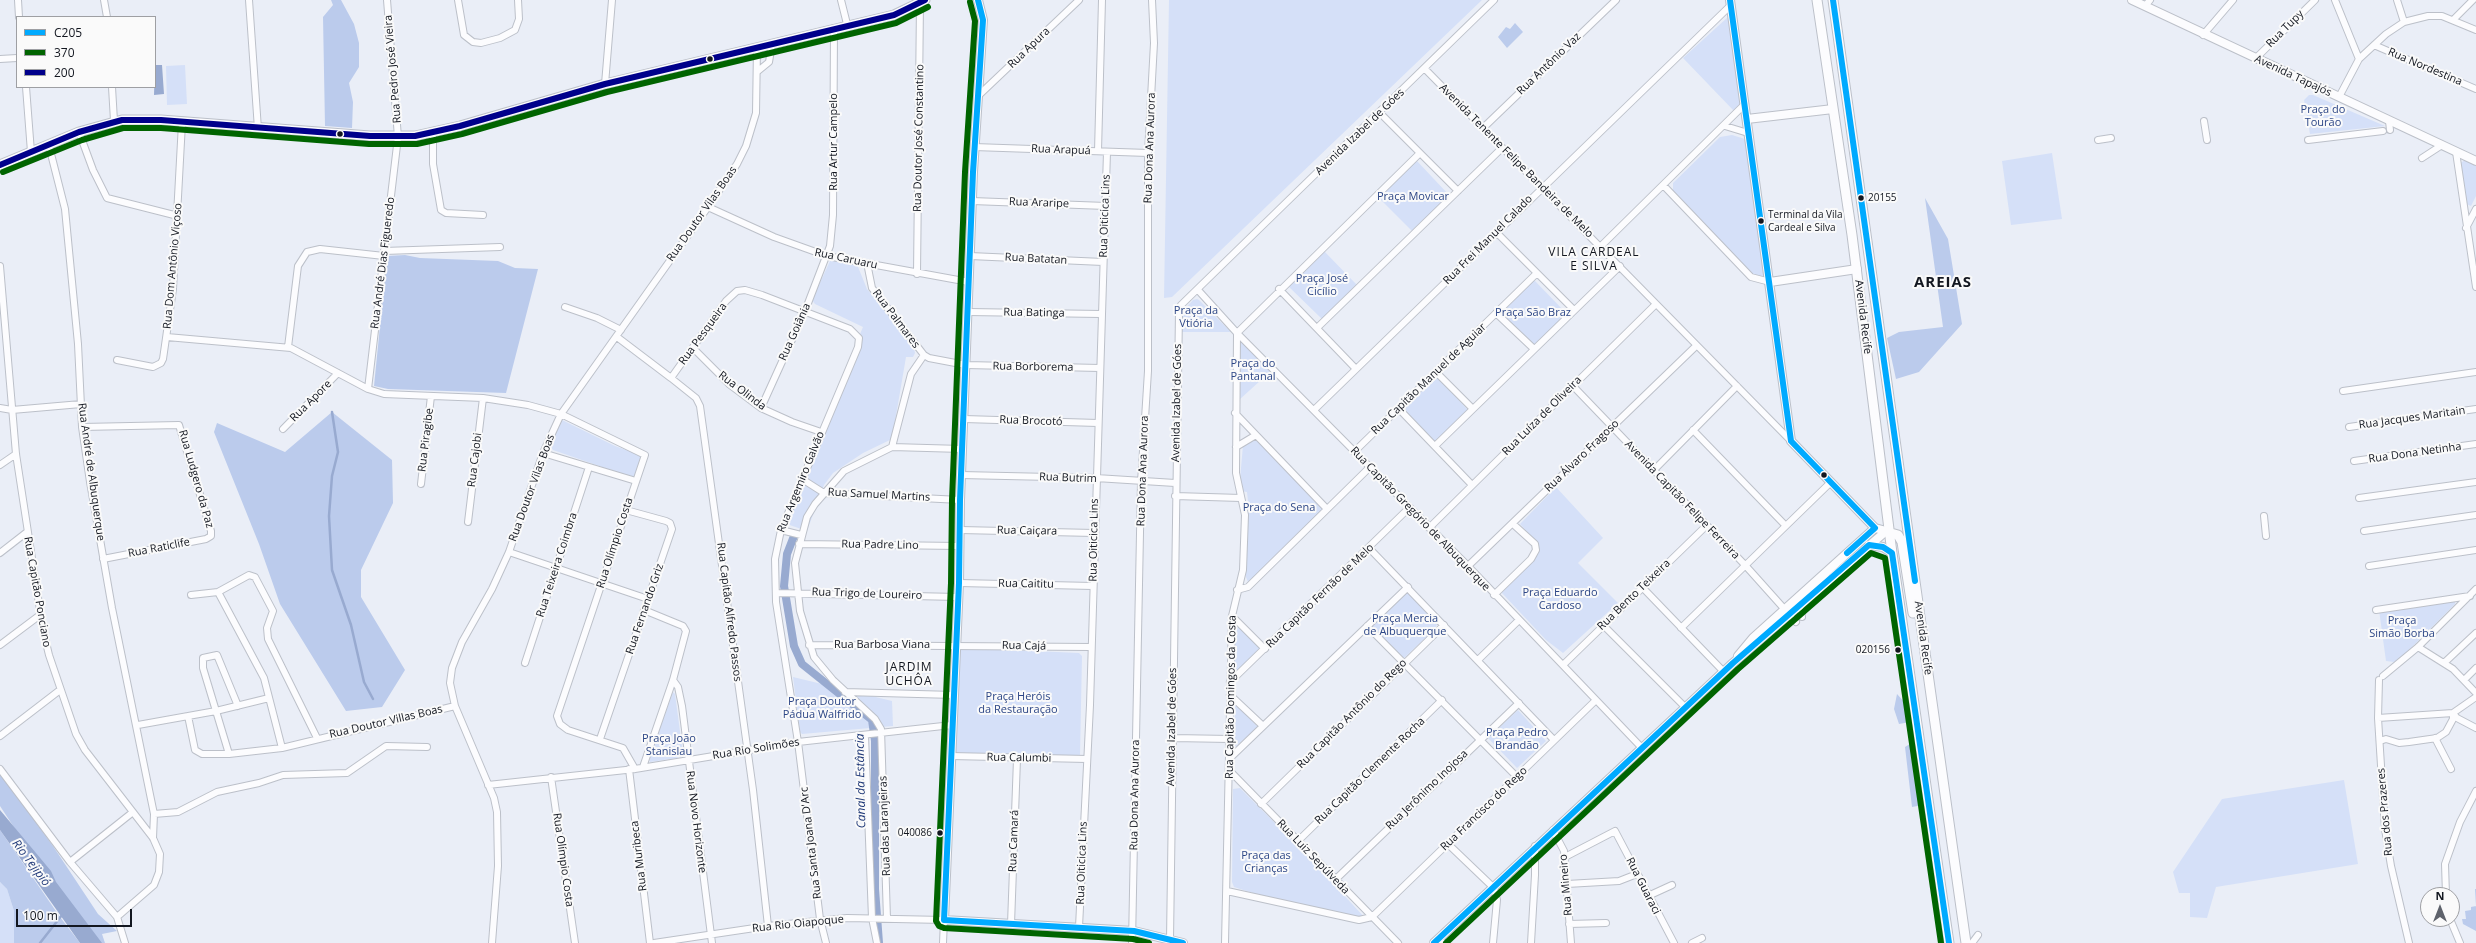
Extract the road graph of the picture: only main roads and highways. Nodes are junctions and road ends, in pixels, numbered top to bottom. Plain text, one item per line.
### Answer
1 (978, 0) edge
2 (1817, 0) edge
3 (1833, 0) edge
4 (2132, 0) edge
5 (922, 1) edge
6 (1730, 2) edge
7 (2147, 3) edge
8 (1833, 109) junction
9 (1747, 119) junction
10 (2476, 161) edge
11 (0, 165) edge
12 (1857, 269) junction
13 (1770, 282) junction
14 (1875, 528) junction
15 (1888, 532) junction
16 (1869, 546) junction
17 (1892, 553) junction
18 (1788, 612) junction
19 (1925, 650) junction
20 (1183, 943) edge
21 (1434, 943) edge
22 (1949, 943) edge
23 (1966, 943) edge

1 - 20 main road
2 - 8 main road, Avenida Recife
3 - 19 main road, Avenida Recife
4 - 7 main road, Avenida Tapajós
5 - 11 main road
6 - 9 main road
7 - 10 main road, Avenida Tapajós
8 - 9 main road
8 - 12 main road, Avenida Recife
9 - 13 main road
12 - 13 main road
12 - 15 main road, Avenida Recife
13 - 14 main road, Avenida Tenente Felipe Bandeira de Melo
14 - 15 main road
14 - 18 main road
15 - 16 main road
15 - 17 main road, Avenida Recife
15 - 19 main road
16 - 17 main road
16 - 18 main road
17 - 22 main road, Avenida Recife
18 - 21 main road
19 - 23 main road, Avenida Recife

